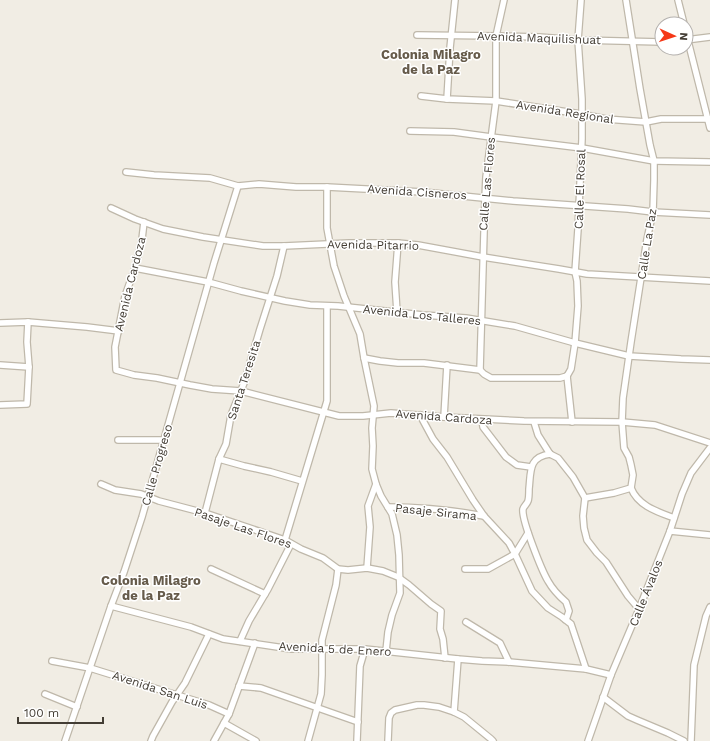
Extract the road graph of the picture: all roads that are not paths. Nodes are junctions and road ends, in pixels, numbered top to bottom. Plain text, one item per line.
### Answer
1 (455, 0) edge
2 (504, 0) edge
3 (581, 0) edge
4 (626, 0) edge
5 (678, 0) edge
6 (682, 16) edge
7 (416, 35) dead end
8 (451, 35) junction
9 (496, 36) junction
10 (710, 36) edge
11 (694, 39) edge
12 (578, 40) junction
13 (632, 42) junction
14 (654, 42) edge
15 (691, 56) edge
16 (421, 96) dead end
17 (447, 99) junction
18 (496, 101) junction
19 (581, 114) junction
20 (709, 119) edge
21 (646, 122) junction
22 (710, 128) edge
23 (410, 131) dead end
24 (491, 137) junction
25 (582, 148) junction
26 (654, 161) junction
27 (710, 162) edge
28 (126, 172) dead end
29 (238, 186) junction
30 (327, 187) junction
31 (484, 198) junction
32 (579, 205) junction
33 (111, 208) dead end
34 (653, 212) junction
35 (710, 215) edge
36 (144, 222) junction
37 (221, 240) junction
38 (398, 243) junction
39 (330, 244) junction
40 (284, 246) junction
41 (483, 257) junction
42 (135, 268) junction
43 (575, 272) junction
44 (641, 277) junction
45 (710, 281) edge
46 (208, 282) junction
47 (270, 298) junction
48 (327, 306) junction
49 (349, 307) junction
50 (397, 312) junction
51 (481, 320) junction
52 (28, 322) junction
53 (0, 323) edge
54 (119, 330) junction
55 (575, 342) junction
56 (629, 356) junction
57 (364, 358) junction
58 (710, 360) edge
59 (0, 365) edge
60 (447, 365) junction
61 (30, 367) junction
62 (480, 370) junction
63 (567, 376) junction
64 (180, 383) junction
65 (241, 391) junction
66 (0, 405) edge
67 (324, 412) junction
68 (373, 415) junction
69 (420, 415) junction
70 (444, 417) junction
71 (482, 419) junction
72 (534, 422) junction
73 (572, 422) junction
74 (622, 422) junction
75 (118, 440) dead end
76 (164, 440) junction
77 (710, 443) edge
78 (710, 448) edge
79 (550, 454) junction
80 (219, 459) junction
81 (531, 466) junction
82 (302, 481) junction
83 (101, 484) dead end
84 (376, 484) junction
85 (628, 489) junction
86 (148, 497) junction
87 (585, 498) junction
88 (388, 507) junction
89 (205, 513) junction
90 (484, 516) junction
91 (674, 518) junction
92 (670, 531) junction
93 (528, 533) junction
94 (710, 535) edge
95 (284, 540) junction
96 (291, 544) junction
97 (515, 554) junction
98 (211, 568) dead end
99 (367, 568) junction
100 (338, 569) junction
101 (465, 569) dead end
102 (399, 578) junction
103 (265, 594) junction
104 (111, 606) junction
105 (710, 608) edge
106 (639, 609) junction
107 (566, 620) junction
108 (466, 622) dead end
109 (209, 634) junction
110 (240, 641) junction
111 (255, 643) junction
112 (322, 648) junction
113 (365, 648) junction
114 (386, 651) junction
115 (445, 658) junction
116 (458, 659) junction
117 (52, 661) dead end
118 (509, 662) junction
119 (90, 668) junction
120 (586, 669) junction
121 (611, 674) junction
122 (239, 686) junction
123 (45, 694) dead end
124 (176, 696) junction
125 (603, 697) junction
126 (77, 707) junction
127 (317, 708) junction
128 (454, 712) junction
129 (228, 714) junction
130 (358, 722) junction
131 (224, 723) junction
132 (65, 741) edge
133 (151, 741) edge
134 (214, 741) edge
135 (256, 741) edge
136 (308, 741) edge
137 (357, 741) edge
138 (388, 741) edge
139 (493, 741) edge
140 (588, 741) edge
141 (684, 741) edge
142 (691, 741) edge

1 - 8 street
2 - 9 street, Calle Las Flores
3 - 12 street, Calle El Rosal
4 - 13 street, Calle La Paz
5 - 6 street
7 - 8 street, Avenida Maquilishuat
8 - 9 street, Avenida Maquilishuat
8 - 17 street
9 - 12 street, Avenida Maquilishuat
9 - 18 street, Calle Las Flores
10 - 11 street
12 - 13 street, Avenida Maquilishuat
12 - 19 street, Calle El Rosal
13 - 14 street, Avenida Maquilishuat
13 - 21 street, Calle La Paz
15 - 20 street
16 - 17 street, Avenida Regional
17 - 18 street, Avenida Regional
18 - 19 street, Avenida Regional
18 - 24 street, Calle Las Flores
19 - 21 street, Avenida Regional
19 - 25 street, Calle El Rosal
20 - 21 street, Avenida Regional
20 - 22 street
21 - 26 street, Calle La Paz
23 - 24 street
24 - 25 street
24 - 31 street, Calle Las Flores
25 - 26 street
25 - 32 street, Calle El Rosal
26 - 27 street
26 - 34 street, Calle La Paz
28 - 29 street, Avenida Cisneros
29 - 30 street, Avenida Cisneros
29 - 37 street, Calle Progreso
30 - 31 street, Avenida Cisneros
30 - 39 street
31 - 32 street, Avenida Cisneros
31 - 41 street, Calle Las Flores
32 - 34 street, Avenida Cisneros
32 - 43 street, Calle El Rosal
33 - 36 street, Avenida Pitarrio
34 - 35 street, Avenida Cisneros
34 - 44 street, Calle La Paz
36 - 37 street, Avenida Pitarrio
36 - 42 street, Avenida Cardoza
37 - 40 street, Avenida Pitarrio
37 - 46 street, Calle Progreso
38 - 39 street, Avenida Pitarrio
38 - 41 street, Avenida Pitarrio
38 - 50 street
39 - 40 street, Avenida Pitarrio
39 - 49 street
40 - 47 street, Santa Teresita
41 - 43 street, Avenida Pitarrio
41 - 51 street, Calle Las Flores
42 - 46 street, Avenida Los Talleres
42 - 54 street, Avenida Cardoza
43 - 44 street, Avenida Pitarrio
43 - 55 street, Calle El Rosal
44 - 45 street, Avenida Pitarrio
44 - 56 street, Calle La Paz
46 - 47 street, Avenida Los Talleres
46 - 64 street, Calle Progreso
47 - 48 street, Avenida Los Talleres
47 - 65 street, Santa Teresita
48 - 49 street, Avenida Los Talleres
48 - 67 street
49 - 50 street, Avenida Los Talleres
49 - 57 street
50 - 51 street, Avenida Los Talleres
51 - 55 street, Avenida Los Talleres
51 - 62 street, Calle Las Flores
52 - 53 street
52 - 54 street
52 - 61 street
54 - 64 street, Avenida Cardoza
55 - 56 street, Avenida Los Talleres
55 - 63 street, Calle El Rosal
56 - 58 street, Avenida Los Talleres
56 - 74 street, Calle La Paz
57 - 60 street
57 - 68 street
59 - 61 street
60 - 62 street
60 - 70 street
61 - 66 street
62 - 63 street
63 - 73 street
64 - 65 street, Avenida Cardoza
64 - 76 street, Calle Progreso
65 - 67 street, Avenida Cardoza
65 - 80 street, Santa Teresita
67 - 68 street, Avenida Cardoza
67 - 82 street
68 - 69 street, Avenida Cardoza
68 - 84 street
69 - 70 street, Avenida Cardoza
69 - 90 street
70 - 71 street, Avenida Cardoza
71 - 72 street, Avenida Cardoza
71 - 81 street
72 - 73 street, Avenida Cardoza
72 - 79 street
73 - 74 street, Avenida Cardoza
74 - 77 street, Avenida Cardoza
74 - 85 street, Calle La Paz
75 - 76 street
76 - 86 street, Calle Progreso
78 - 91 street, Calle Ávalos
79 - 81 street
79 - 87 street
80 - 82 street
80 - 89 street, Santa Teresita
81 - 93 street
82 - 95 street
83 - 86 street, Pasaje Las Flores
84 - 88 street
84 - 99 street
85 - 87 street
85 - 91 street
86 - 89 street, Pasaje Las Flores
86 - 104 street, Calle Progreso
87 - 106 street
88 - 90 street, Pasaje Sirama
88 - 102 street
89 - 95 street, Pasaje Las Flores
90 - 97 street
91 - 92 street, Calle Ávalos
92 - 94 street
92 - 106 street, Calle Ávalos
93 - 97 street
93 - 107 street
95 - 96 street, Pasaje Las Flores
96 - 100 street, Pasaje Las Flores
96 - 103 street
97 - 101 street
97 - 107 street
98 - 103 street
99 - 100 street
99 - 102 street
100 - 112 street
102 - 114 street
102 - 115 street
103 - 110 street
104 - 109 street, Avenida 5 de Enero
104 - 119 street, Calle Progreso
105 - 142 street
106 - 121 street, Calle Ávalos
107 - 120 street
108 - 118 street
109 - 110 street, Avenida 5 de Enero
109 - 124 street
110 - 111 street, Avenida 5 de Enero
111 - 112 street, Avenida 5 de Enero
111 - 122 street
112 - 113 street, Avenida 5 de Enero
112 - 127 street
113 - 114 street, Avenida 5 de Enero
113 - 130 street
114 - 115 street, Avenida 5 de Enero
115 - 116 street, Avenida 5 de Enero
116 - 118 street, Avenida 5 de Enero
116 - 128 street
117 - 119 street, Avenida San Luis
118 - 120 street, Avenida 5 de Enero
119 - 124 street, Avenida San Luis
119 - 126 street, Calle Progreso
120 - 121 street, Avenida 5 de Enero
121 - 125 street, Calle Ávalos
122 - 127 street
122 - 129 street
123 - 126 street
124 - 129 street, Avenida San Luis
124 - 133 street
125 - 140 street, Calle Ávalos
125 - 141 street
126 - 132 street, Calle Progreso
127 - 130 street
127 - 136 street
128 - 138 street
128 - 139 street
129 - 131 street
130 - 137 street
131 - 134 street
131 - 135 street

